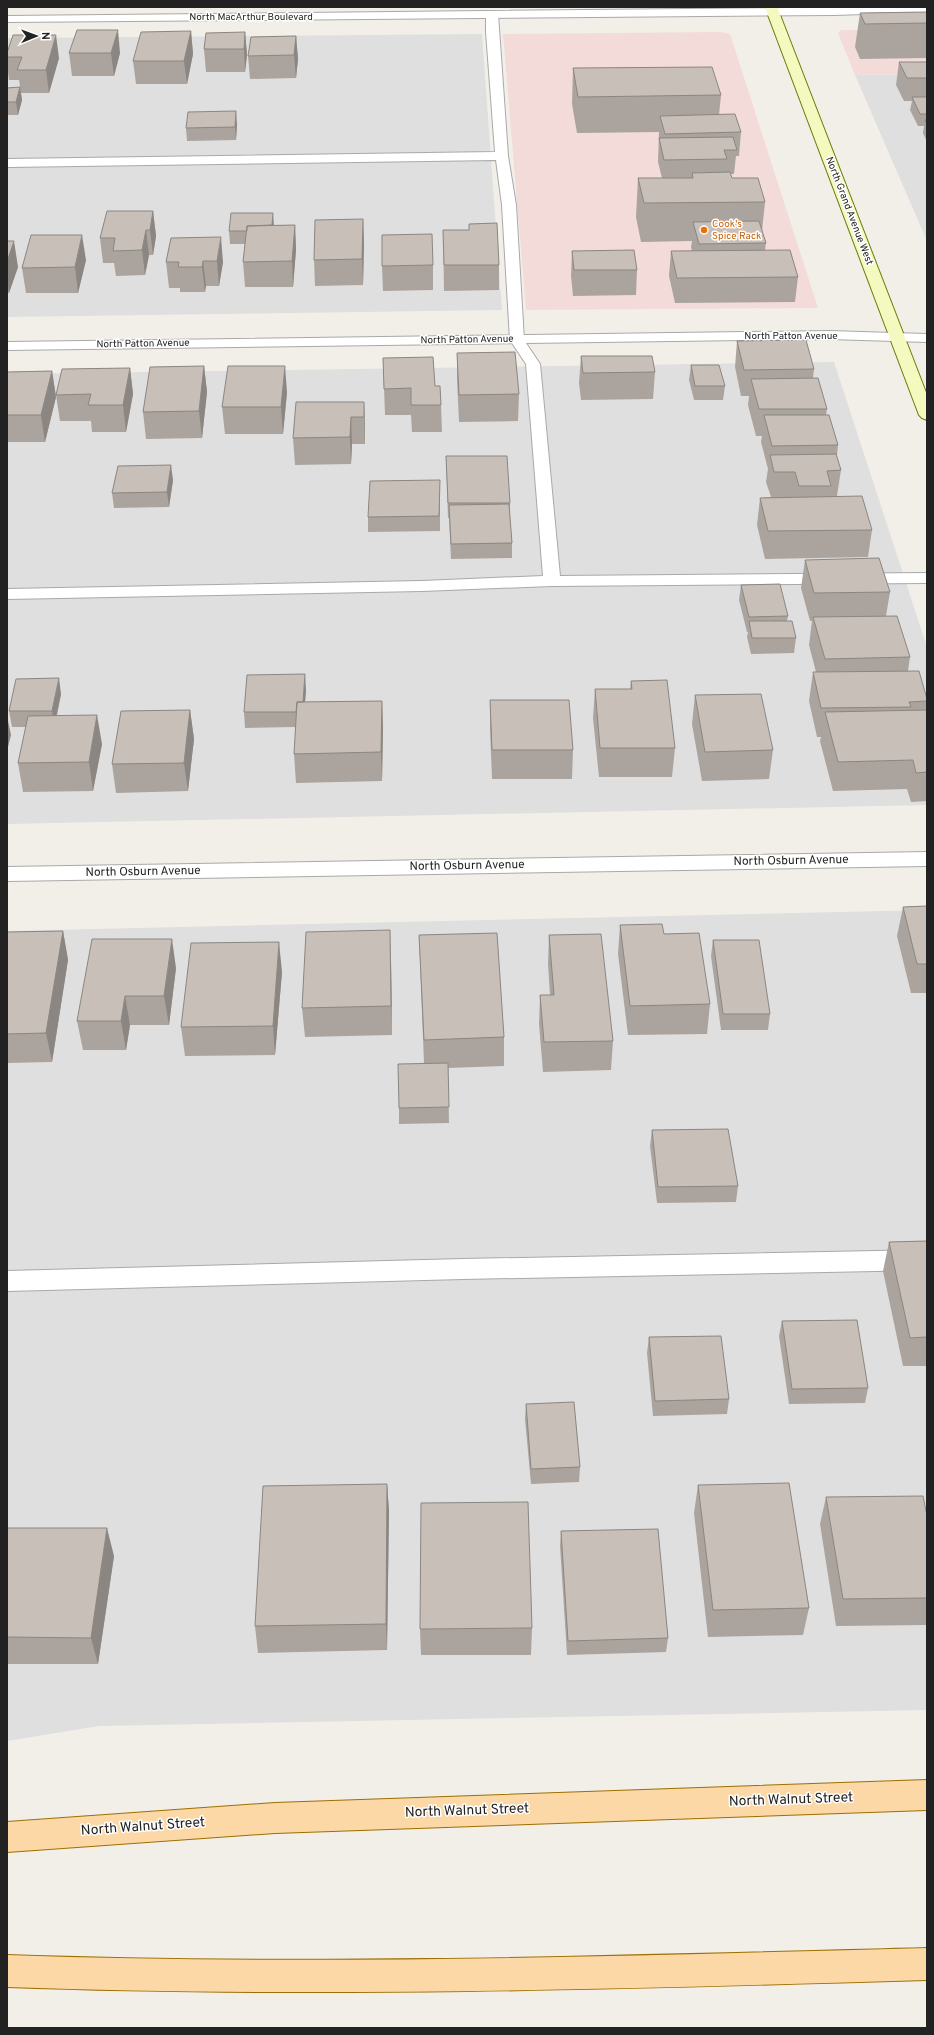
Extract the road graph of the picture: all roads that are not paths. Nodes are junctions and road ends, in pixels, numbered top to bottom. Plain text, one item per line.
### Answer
1 (772, 9) edge
2 (927, 9) edge
3 (650, 10) edge
4 (492, 14) junction
5 (7, 18) edge
6 (502, 156) junction
7 (7, 162) edge
8 (898, 338) junction
9 (927, 338) edge
10 (517, 340) junction
11 (7, 346) edge
12 (927, 415) edge
13 (927, 578) edge
14 (552, 581) junction
15 (7, 594) edge
16 (927, 859) edge
17 (7, 874) edge
18 (927, 1260) edge
19 (7, 1281) edge
20 (927, 1795) edge
21 (7, 1837) edge
22 (927, 1964) edge
23 (7, 1970) edge

1 - 2 street, North MacArthur Boulevard
1 - 3 street, North MacArthur Boulevard
1 - 8 main road, North Grand Avenue West
3 - 4 street, North MacArthur Boulevard
4 - 5 street, North MacArthur Boulevard
4 - 6 street
6 - 7 street
6 - 10 street
8 - 9 street, North Patton Avenue
8 - 10 street, North Patton Avenue
8 - 12 main road, North Grand Avenue West
10 - 11 street, North Patton Avenue
10 - 14 street
13 - 14 street
14 - 15 street
16 - 17 street, North Osburn Avenue
18 - 19 street
20 - 21 main road, North Walnut Street
22 - 23 main road

